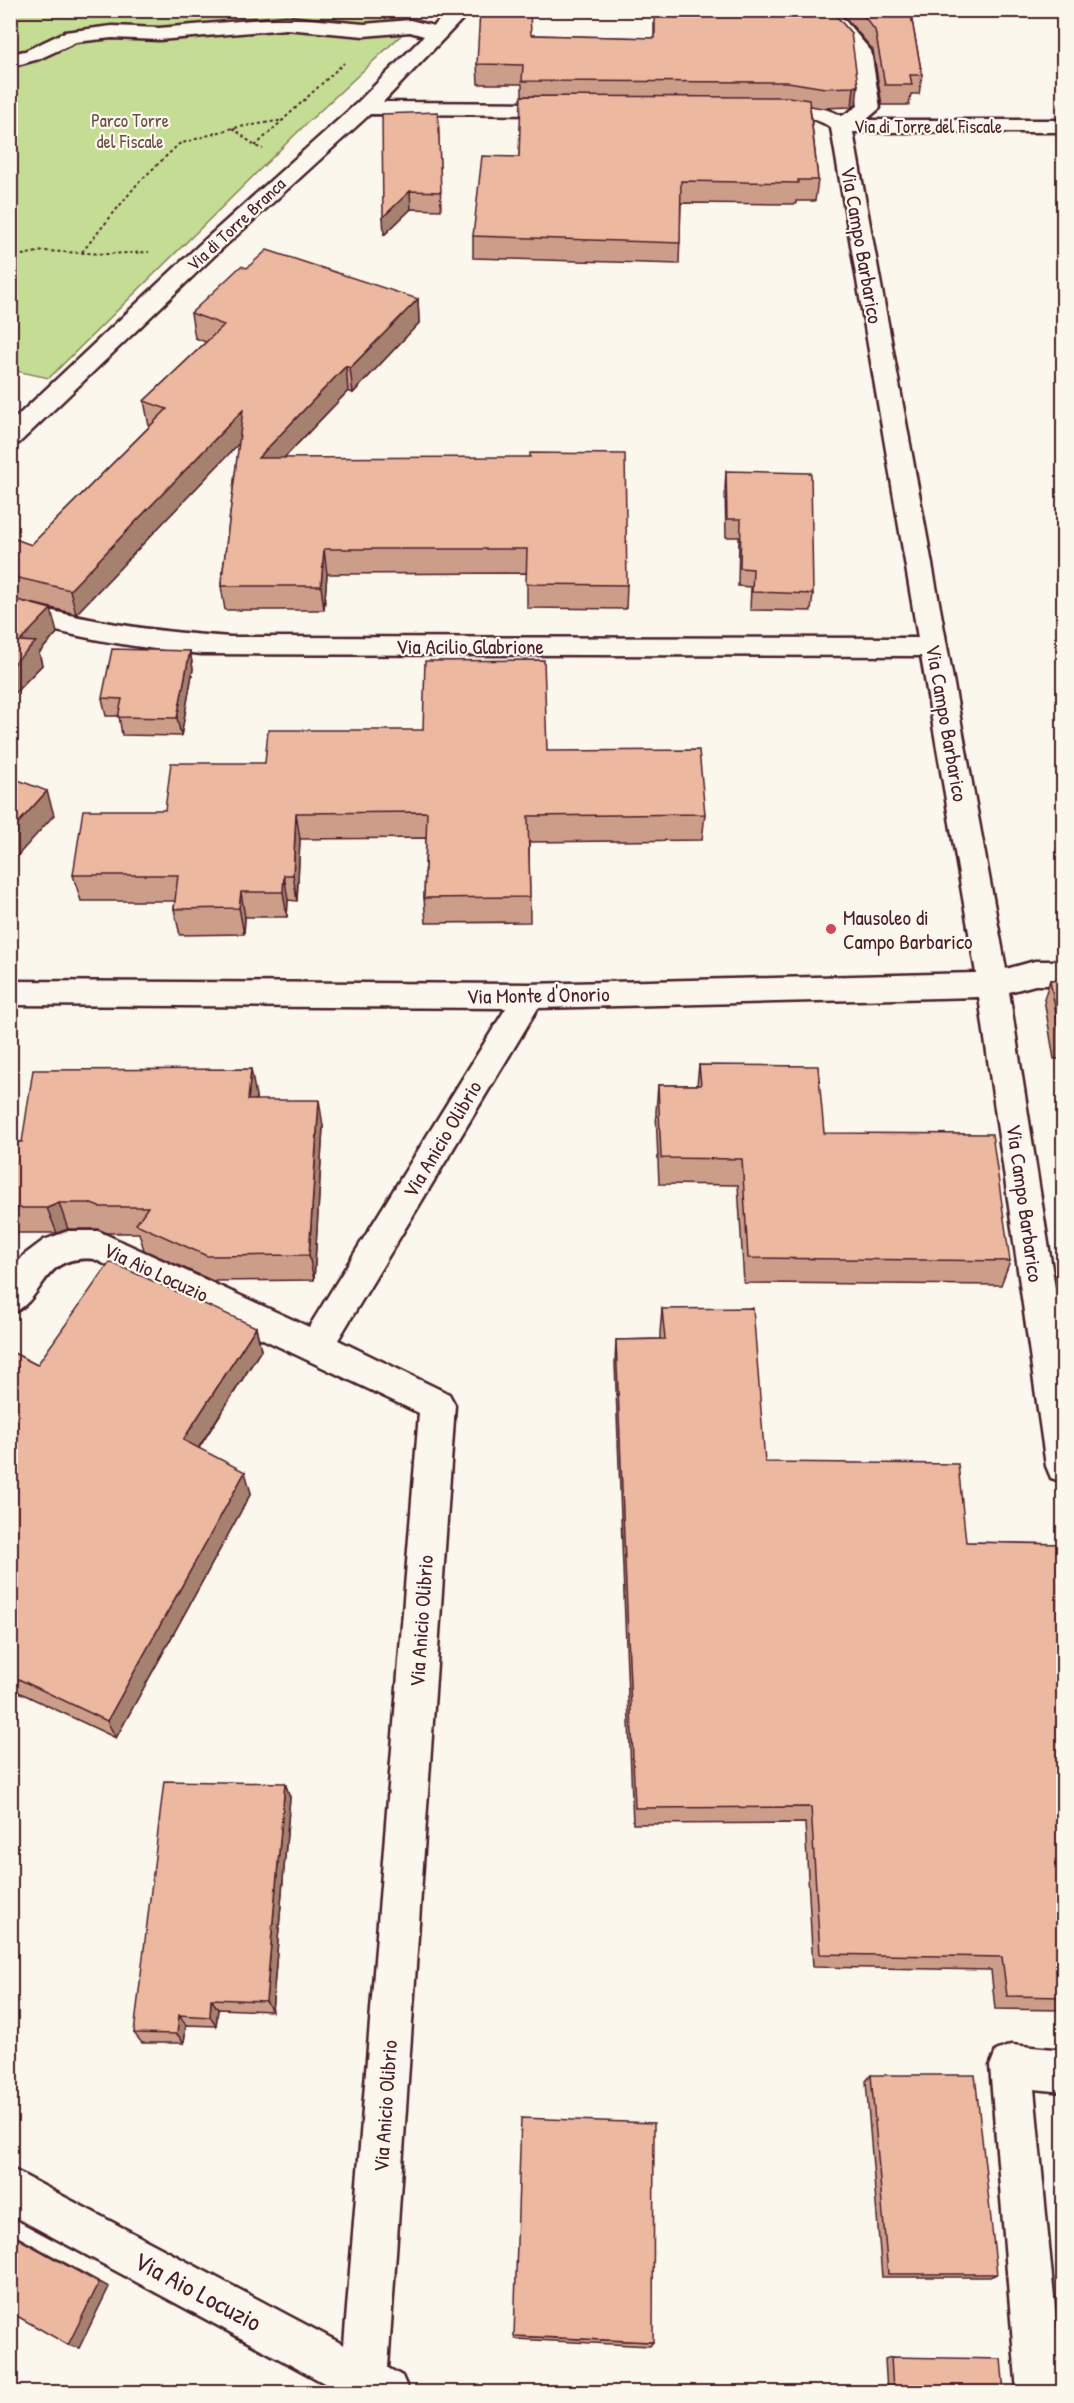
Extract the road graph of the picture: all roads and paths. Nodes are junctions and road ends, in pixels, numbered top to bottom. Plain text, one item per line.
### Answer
1 (461, 10) edge
2 (825, 10) edge
3 (411, 18) edge
4 (364, 30) junction
5 (439, 33) junction
6 (10, 61) edge
7 (364, 108) junction
8 (587, 109) edge
9 (751, 110) edge
10 (284, 120) junction
11 (841, 126) junction
12 (1064, 126) edge
13 (255, 146) dead end
14 (207, 250) junction
15 (82, 252) junction
16 (10, 257) edge
17 (10, 437) edge
18 (10, 609) edge
19 (933, 647) junction
20 (1064, 973) edge
21 (993, 985) junction
22 (10, 993) edge
23 (530, 996) junction
24 (10, 1299) edge
25 (316, 1346) junction
26 (1064, 1466) edge
27 (1064, 2071) edge
28 (10, 2190) edge
29 (375, 2387) edge
30 (1040, 2392) edge

1 - 5 street, Via di Torre Branca
2 - 11 street
3 - 4 street
3 - 5 street
4 - 6 street
4 - 10 path
5 - 7 street, Via di Torre Branca
7 - 8 street
7 - 14 street, Via di Torre Branca
9 - 11 street, Via di Torre del Fiscale
10 - 13 path
10 - 15 path
11 - 12 street, Via di Torre del Fiscale
11 - 19 street, Via Campo Barbarico
14 - 15 path
14 - 17 street, Via di Torre Branca
15 - 16 path
18 - 19 street, Via Acilio Glabrione
19 - 21 street, Via Campo Barbarico
20 - 21 street, Via Monte d'Onorio
21 - 23 street, Via Monte d'Onorio
21 - 26 street, Via Campo Barbarico
22 - 23 street, Via Monte d'Onorio
23 - 25 street, Via Anicio Olibrio
24 - 25 street, Via Aio Locuzio
25 - 29 street, Via Anicio Olibrio
27 - 30 street
28 - 29 street, Via Aio Locuzio

